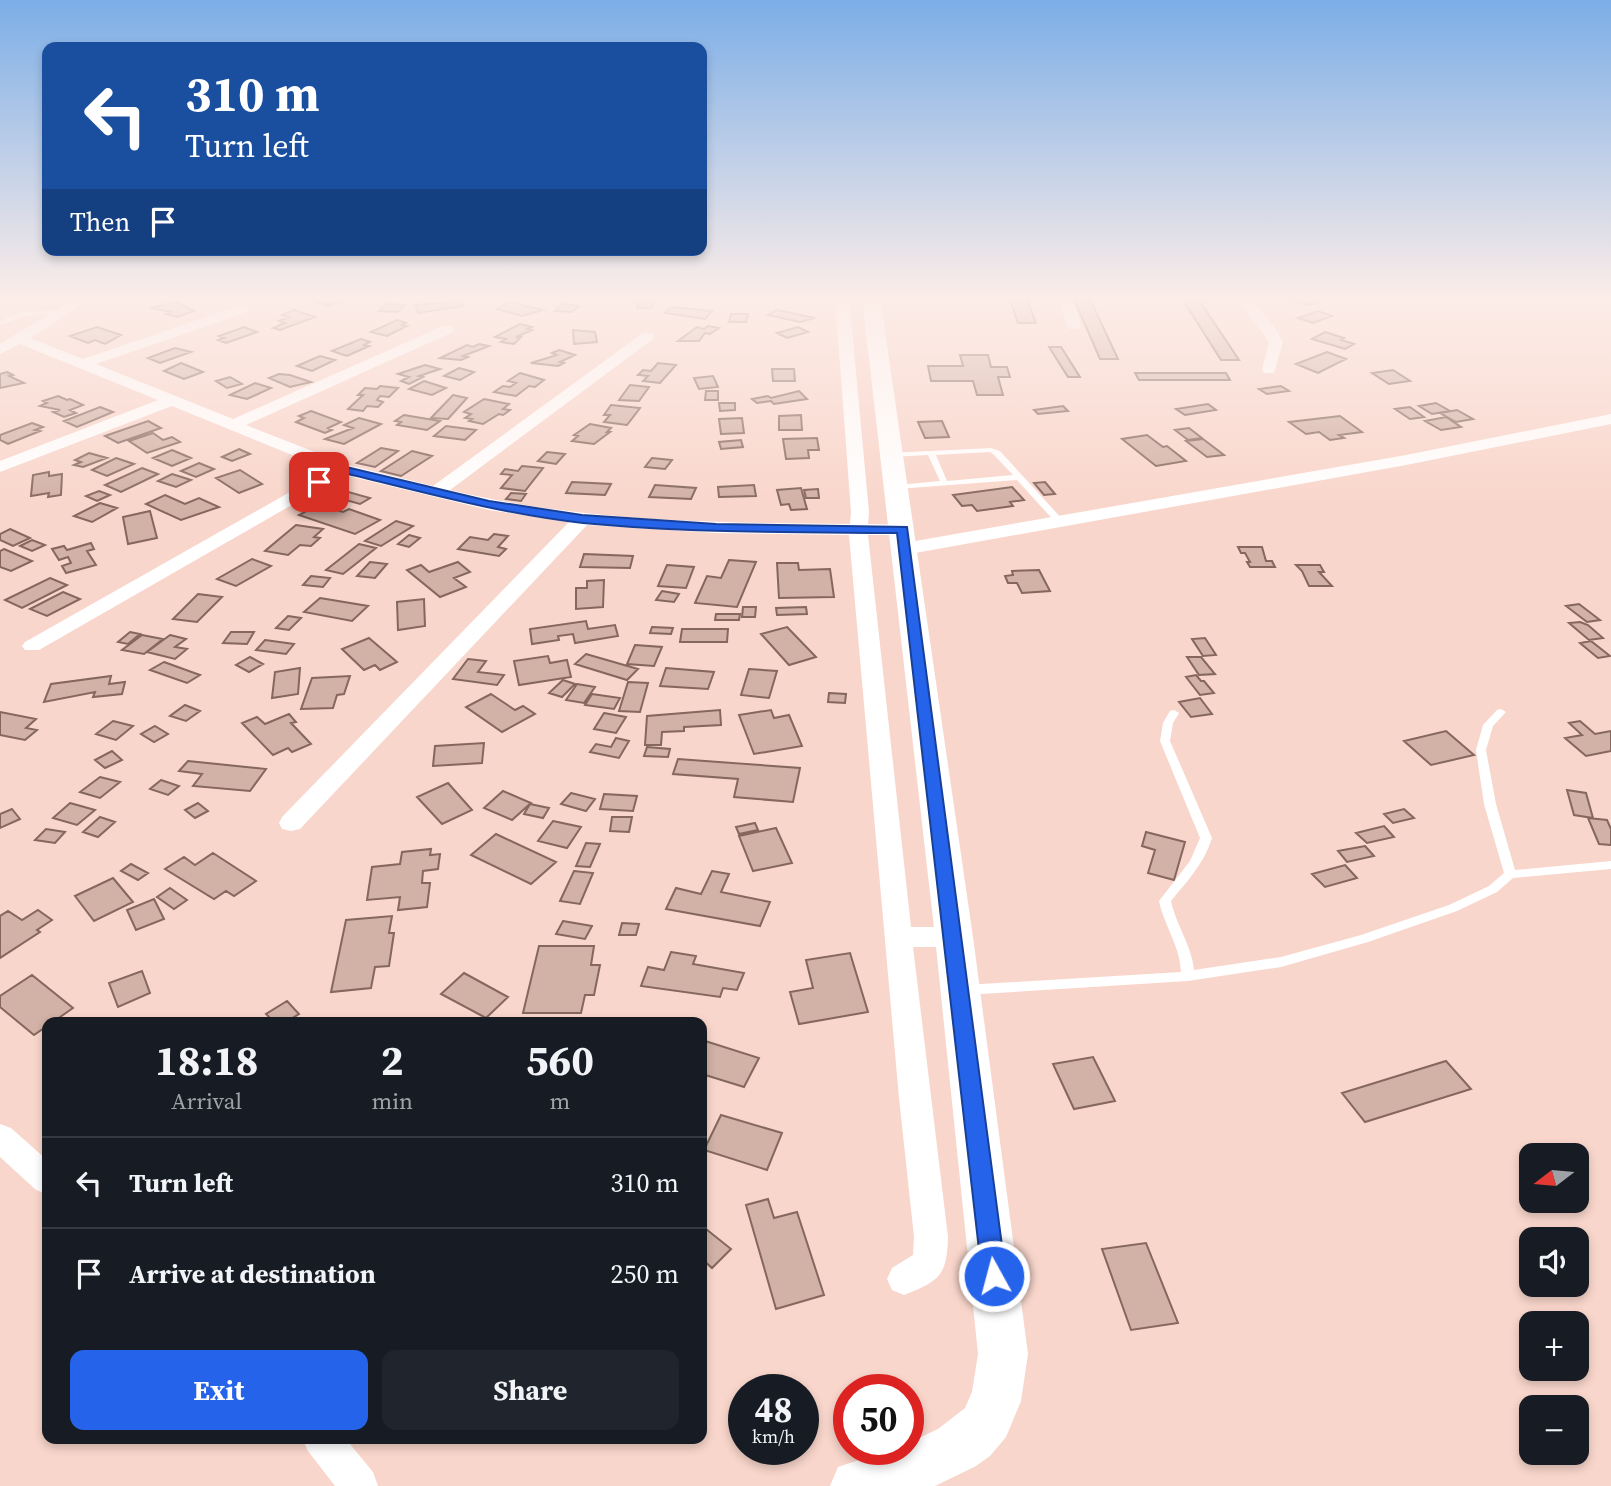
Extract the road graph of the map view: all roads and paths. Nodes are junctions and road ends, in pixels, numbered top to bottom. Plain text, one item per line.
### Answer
1 (94, 366) edge
2 (364, 366) edge
3 (607, 366) edge
4 (860, 366) edge
5 (868, 366) edge
6 (1271, 366) edge
7 (1269, 370) dead end
8 (173, 400) junction
9 (1611, 419) edge
10 (235, 424) junction
11 (931, 453) junction
12 (0, 467) edge
13 (342, 469) junction
14 (895, 471) junction
15 (1019, 477) junction
16 (944, 482) junction
17 (436, 493) junction
18 (582, 519) junction
19 (1060, 522) junction
20 (858, 529) junction
21 (904, 539) junction
22 (32, 646) dead end
23 (1501, 712) dead end
24 (1174, 713) dead end
25 (291, 822) dead end
26 (1611, 865) edge
27 (1510, 874) junction
28 (900, 937) junction
29 (954, 937) junction
30 (1188, 976) junction
31 (960, 990) junction
32 (0, 1137) edge
33 (42, 1175) edge
34 (904, 1279) dead end
35 (326, 1444) edge
36 (359, 1486) edge
37 (857, 1486) edge

1 - 8 street
2 - 10 street
3 - 17 street
4 - 20 street
5 - 14 main road
6 - 7 street
8 - 10 street
8 - 12 street
9 - 19 street
10 - 13 street
11 - 14 lane
11 - 15 lane
11 - 16 lane
13 - 17 street
13 - 22 street
14 - 16 lane
14 - 21 main road
15 - 16 lane
15 - 19 lane
17 - 18 street
18 - 20 street
18 - 25 street
19 - 21 street
20 - 21 street
20 - 28 street
21 - 29 main road
23 - 27 lane
24 - 30 lane
26 - 27 lane
27 - 30 lane
28 - 29 street
28 - 34 street
29 - 31 main road
30 - 31 lane
31 - 37 main road
32 - 33 street
35 - 36 street

